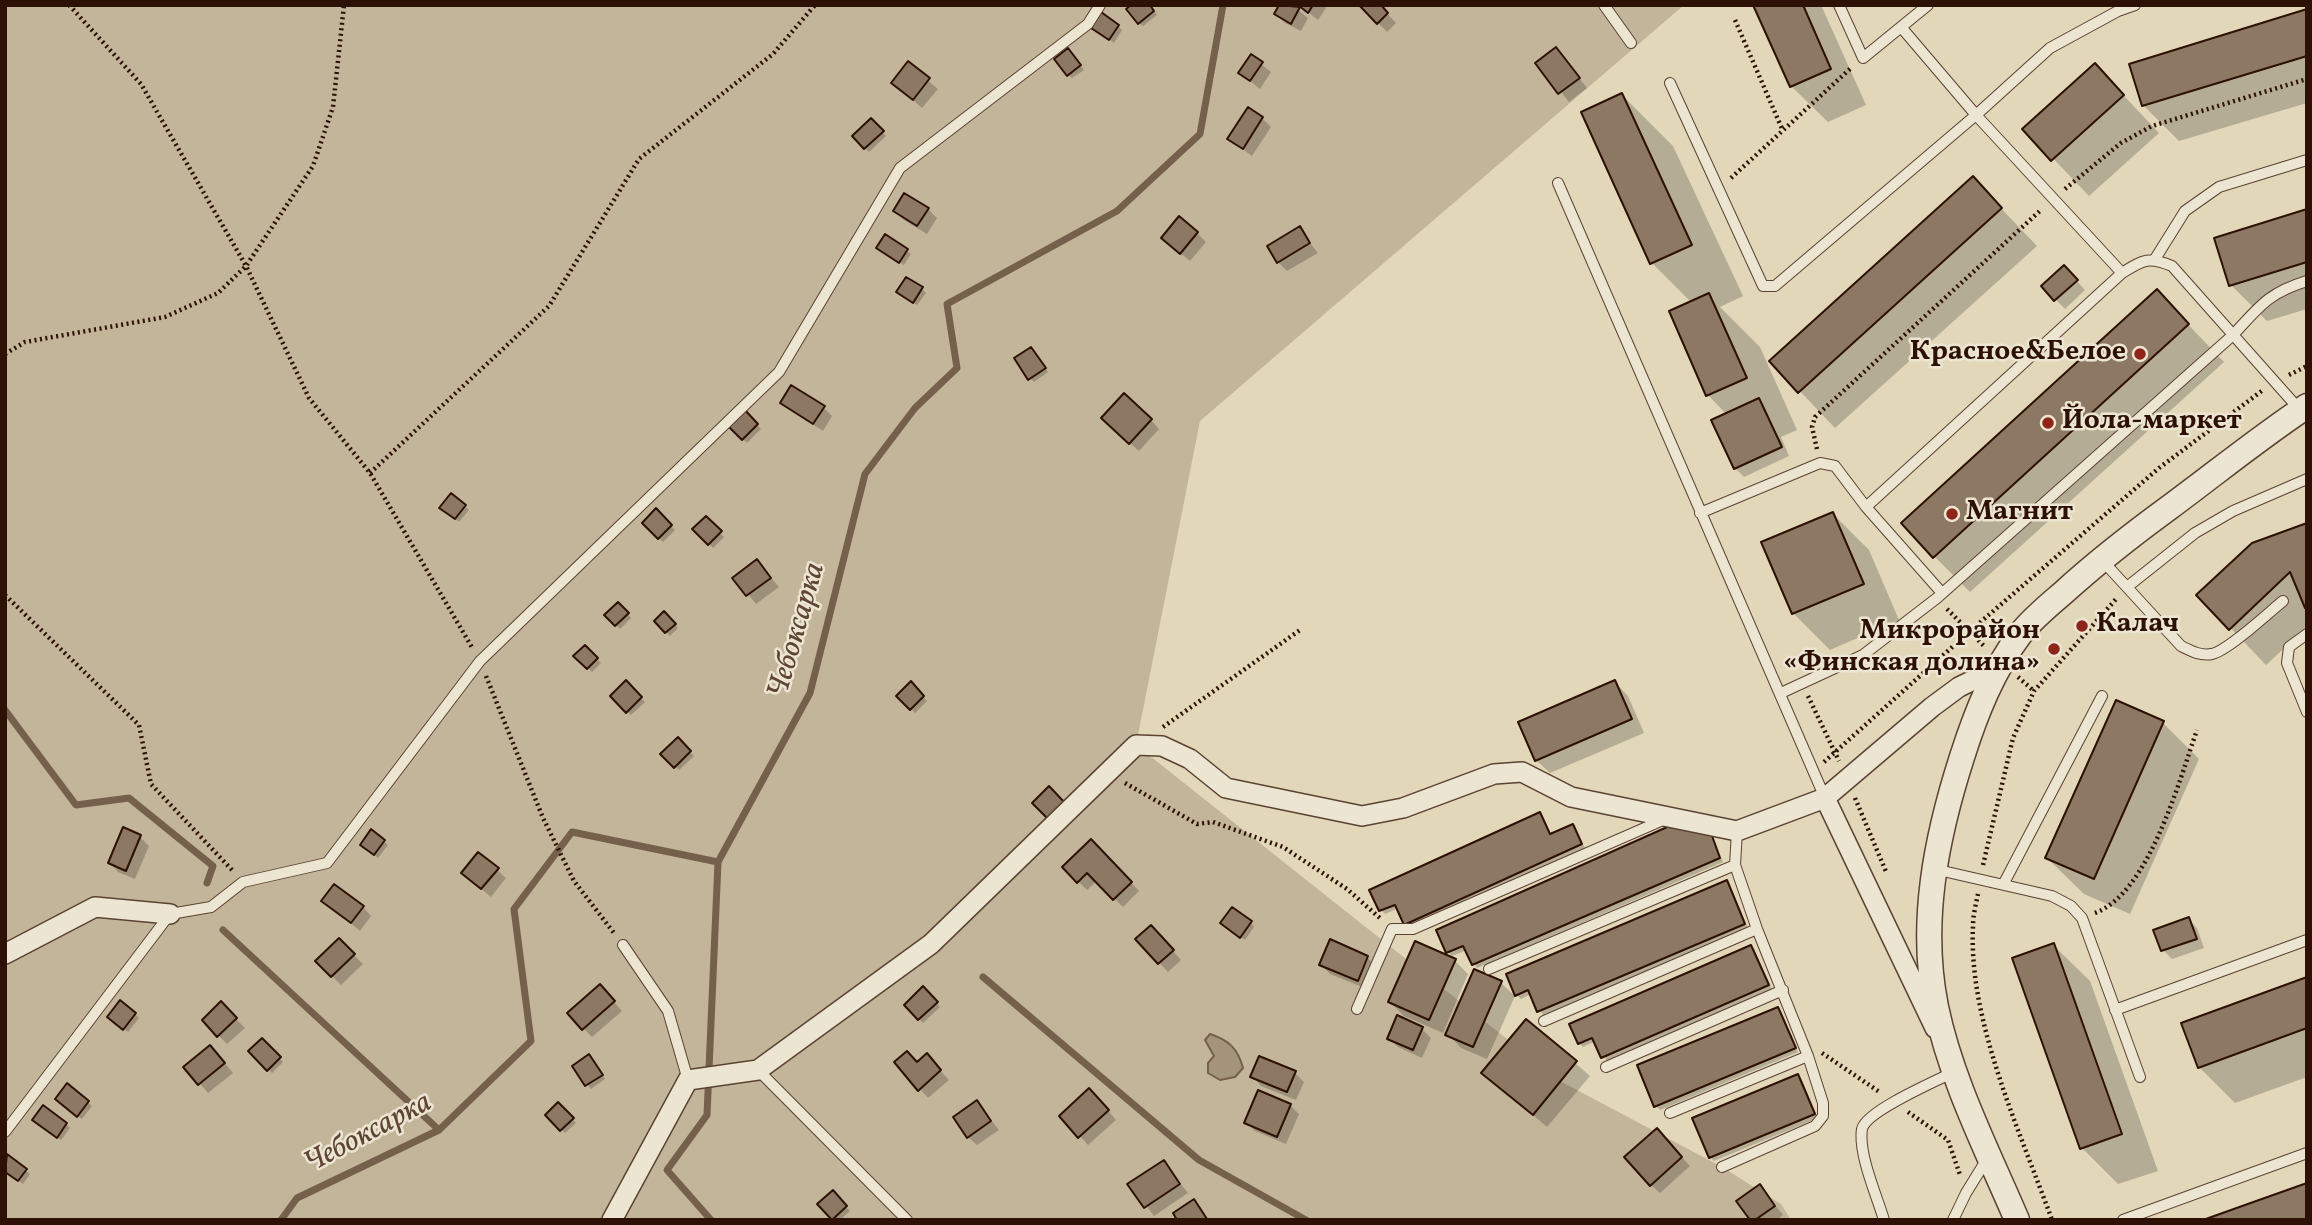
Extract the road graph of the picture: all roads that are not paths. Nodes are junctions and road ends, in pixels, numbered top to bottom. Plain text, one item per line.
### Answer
1 (1100, 5) edge
2 (1604, 5) edge
3 (1839, 5) edge
4 (1928, 5) edge
5 (2135, 5) edge
6 (1901, 27) junction
7 (1631, 43) dead end
8 (1670, 83) dead end
9 (1976, 116) junction
10 (2307, 160) edge
11 (1558, 183) dead end
12 (2155, 259) junction
13 (2122, 274) junction
14 (2307, 281) edge
15 (2233, 335) junction
16 (2303, 408) edge
17 (2307, 479) edge
18 (1866, 507) junction
19 (1700, 513) junction
20 (2100, 559) junction
21 (2127, 587) junction
22 (1939, 596) junction
23 (2283, 601) dead end
24 (2307, 634) edge
25 (2008, 672) junction
26 (1781, 693) junction
27 (2102, 696) dead end
28 (2307, 712) edge
29 (1825, 798) junction
30 (1670, 817) junction
31 (1737, 831) junction
32 (1735, 865) junction
33 (1933, 869) junction
34 (2004, 883) junction
35 (170, 914) junction
36 (1757, 929) junction
37 (2307, 940) edge
38 (623, 945) road end
39 (5, 954) edge
40 (1489, 969) dead end
41 (1783, 990) junction
42 (1357, 1009) dead end
43 (2115, 1010) junction
44 (1544, 1021) dead end
45 (1808, 1056) junction
46 (1953, 1066) junction
47 (1606, 1067) dead end
48 (758, 1070) junction
49 (2140, 1077) dead end
50 (688, 1080) junction
51 (1670, 1113) dead end
52 (5, 1132) edge
53 (2307, 1153) edge
54 (1989, 1156) junction
55 (1722, 1167) dead end
56 (612, 1220) edge
57 (907, 1220) edge
58 (1885, 1220) edge
59 (1953, 1220) edge
60 (2017, 1220) edge
61 (2123, 1220) edge

1 - 35 lane
2 - 7 lane
3 - 6 lane
4 - 6 lane
5 - 9 lane
6 - 9 lane
8 - 9 lane
9 - 13 lane
10 - 12 lane
11 - 19 lane
12 - 13 lane
12 - 15 lane
13 - 18 lane
14 - 15 lane
15 - 16 lane
15 - 22 lane
16 - 20 street
17 - 21 lane
18 - 19 lane
18 - 22 lane
19 - 26 lane
20 - 21 lane
20 - 25 street
21 - 23 lane
22 - 26 lane
24 - 28 lane
25 - 29 street
25 - 33 street
26 - 29 lane
27 - 34 lane
29 - 31 street
29 - 46 street
30 - 31 street
30 - 42 lane
30 - 48 street
31 - 32 lane
32 - 36 lane
32 - 40 lane
33 - 34 lane
33 - 46 street
34 - 43 lane
35 - 39 street
35 - 52 lane
36 - 41 lane
36 - 44 lane
37 - 43 lane
38 - 50 lane
41 - 45 lane
41 - 47 lane
43 - 49 lane
45 - 51 lane
45 - 55 lane
46 - 54 street
46 - 58 lane
48 - 50 street
48 - 57 lane
50 - 56 street
53 - 61 lane
54 - 59 lane
54 - 60 street

